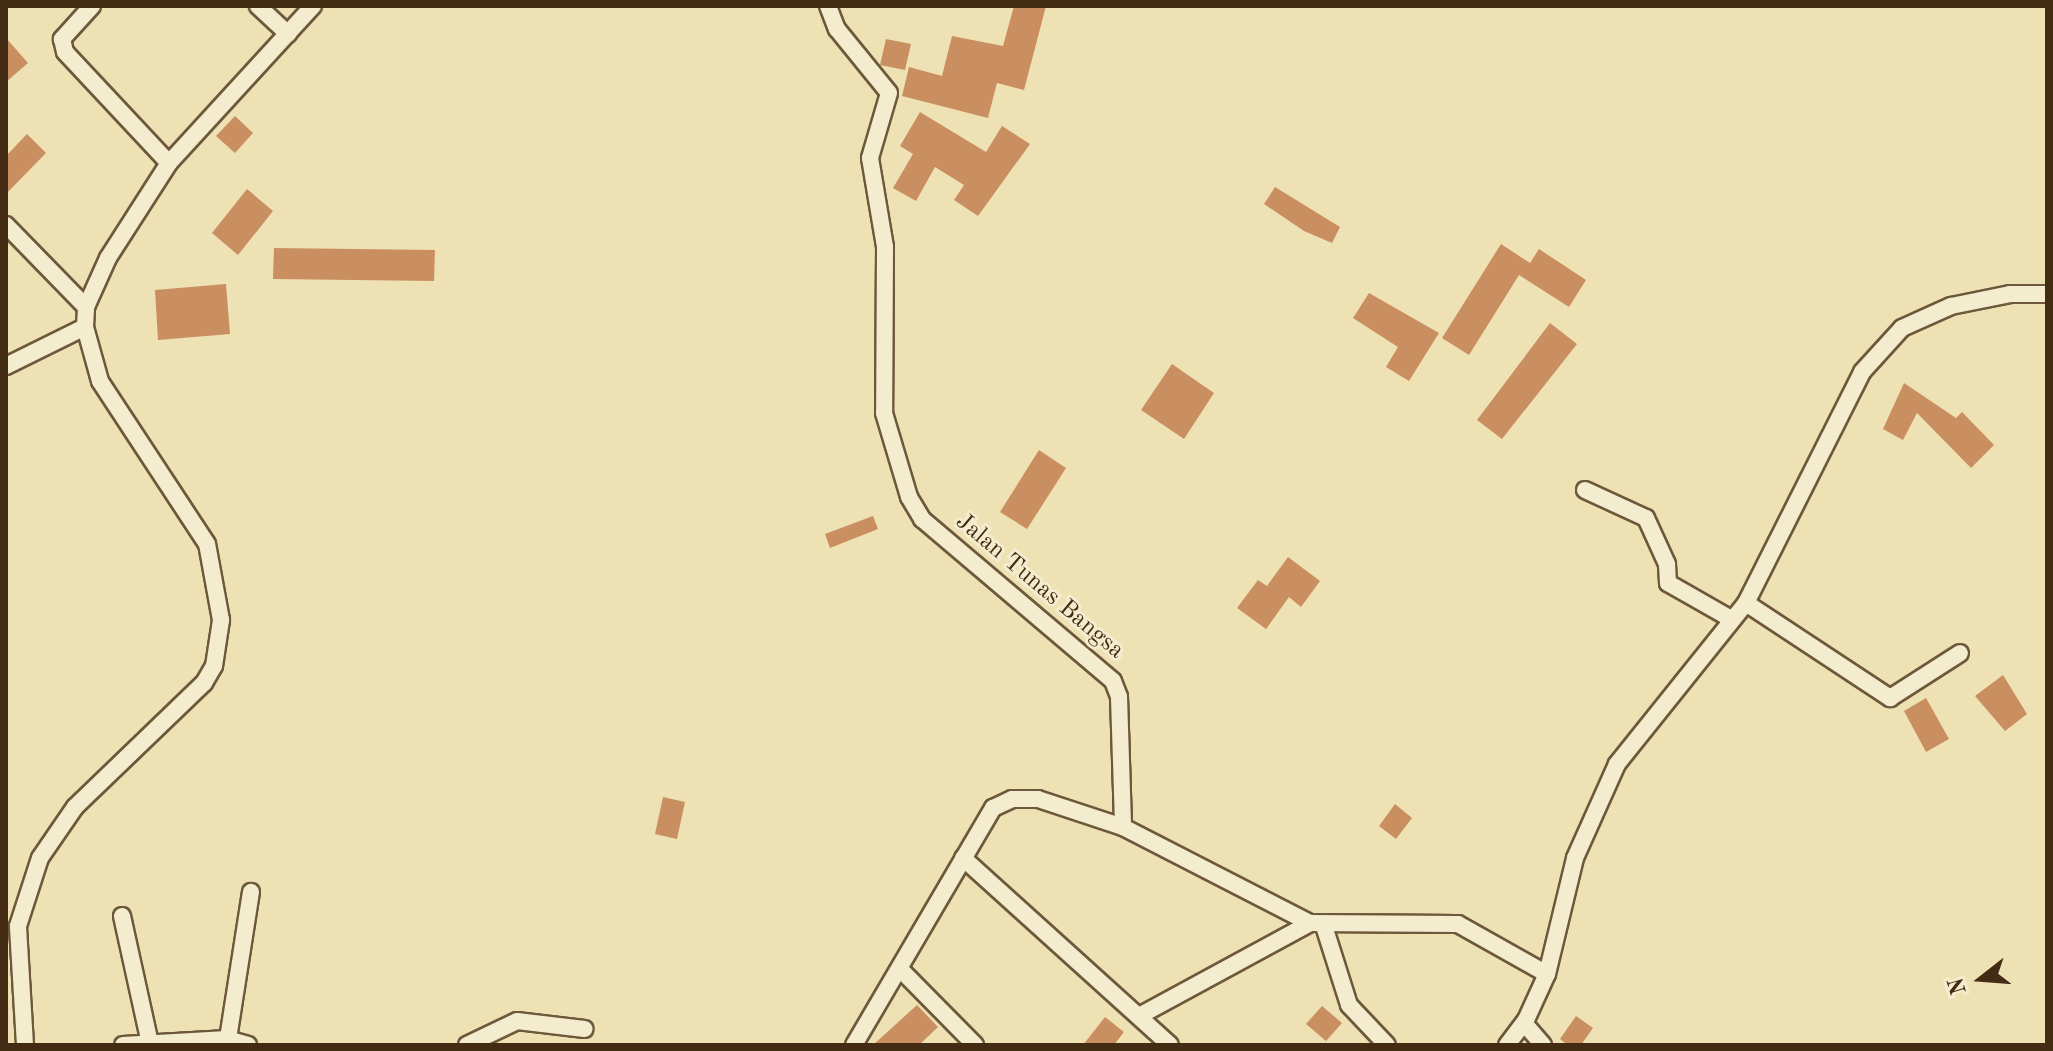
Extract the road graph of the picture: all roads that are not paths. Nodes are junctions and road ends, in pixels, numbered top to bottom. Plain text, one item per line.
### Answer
1 (92, 6) edge
2 (258, 6) edge
3 (313, 6) edge
4 (828, 6) edge
5 (288, 34) junction
6 (169, 163) junction
7 (6, 225) edge
8 (2047, 294) edge
9 (86, 307) junction
10 (85, 327) junction
11 (6, 366) edge
12 (1585, 490) dead end
13 (1746, 603) junction
14 (1731, 619) junction
15 (1960, 653) dead end
16 (1123, 827) junction
17 (963, 858) junction
18 (251, 892) dead end
19 (122, 916) dead end
20 (1317, 924) junction
21 (900, 969) junction
22 (1547, 974) junction
23 (1139, 1016) junction
24 (1524, 1023) junction
25 (585, 1029) dead end
26 (227, 1042) edge
27 (139, 1044) edge
28 (25, 1045) edge
29 (123, 1045) edge
30 (248, 1045) edge
31 (467, 1045) edge
32 (854, 1045) edge
33 (975, 1045) edge
34 (1170, 1045) edge
35 (1387, 1045) edge
36 (1507, 1045) edge
37 (1543, 1045) edge

1 - 6 street
2 - 5 street
3 - 5 street
4 - 16 street, Jalan Tunas Bangsa
5 - 6 street
6 - 9 street
7 - 9 street
8 - 13 street
9 - 10 street
10 - 11 street
10 - 28 street
12 - 14 street
13 - 14 street
13 - 15 street
14 - 22 street
16 - 17 street
16 - 20 street
17 - 21 street
17 - 23 street
18 - 26 street
19 - 27 street
20 - 22 street
20 - 23 street
20 - 35 street
21 - 32 street
21 - 33 street
22 - 24 street
23 - 34 street
24 - 36 street
24 - 37 street
25 - 31 street
26 - 27 street
26 - 30 street
27 - 29 street

